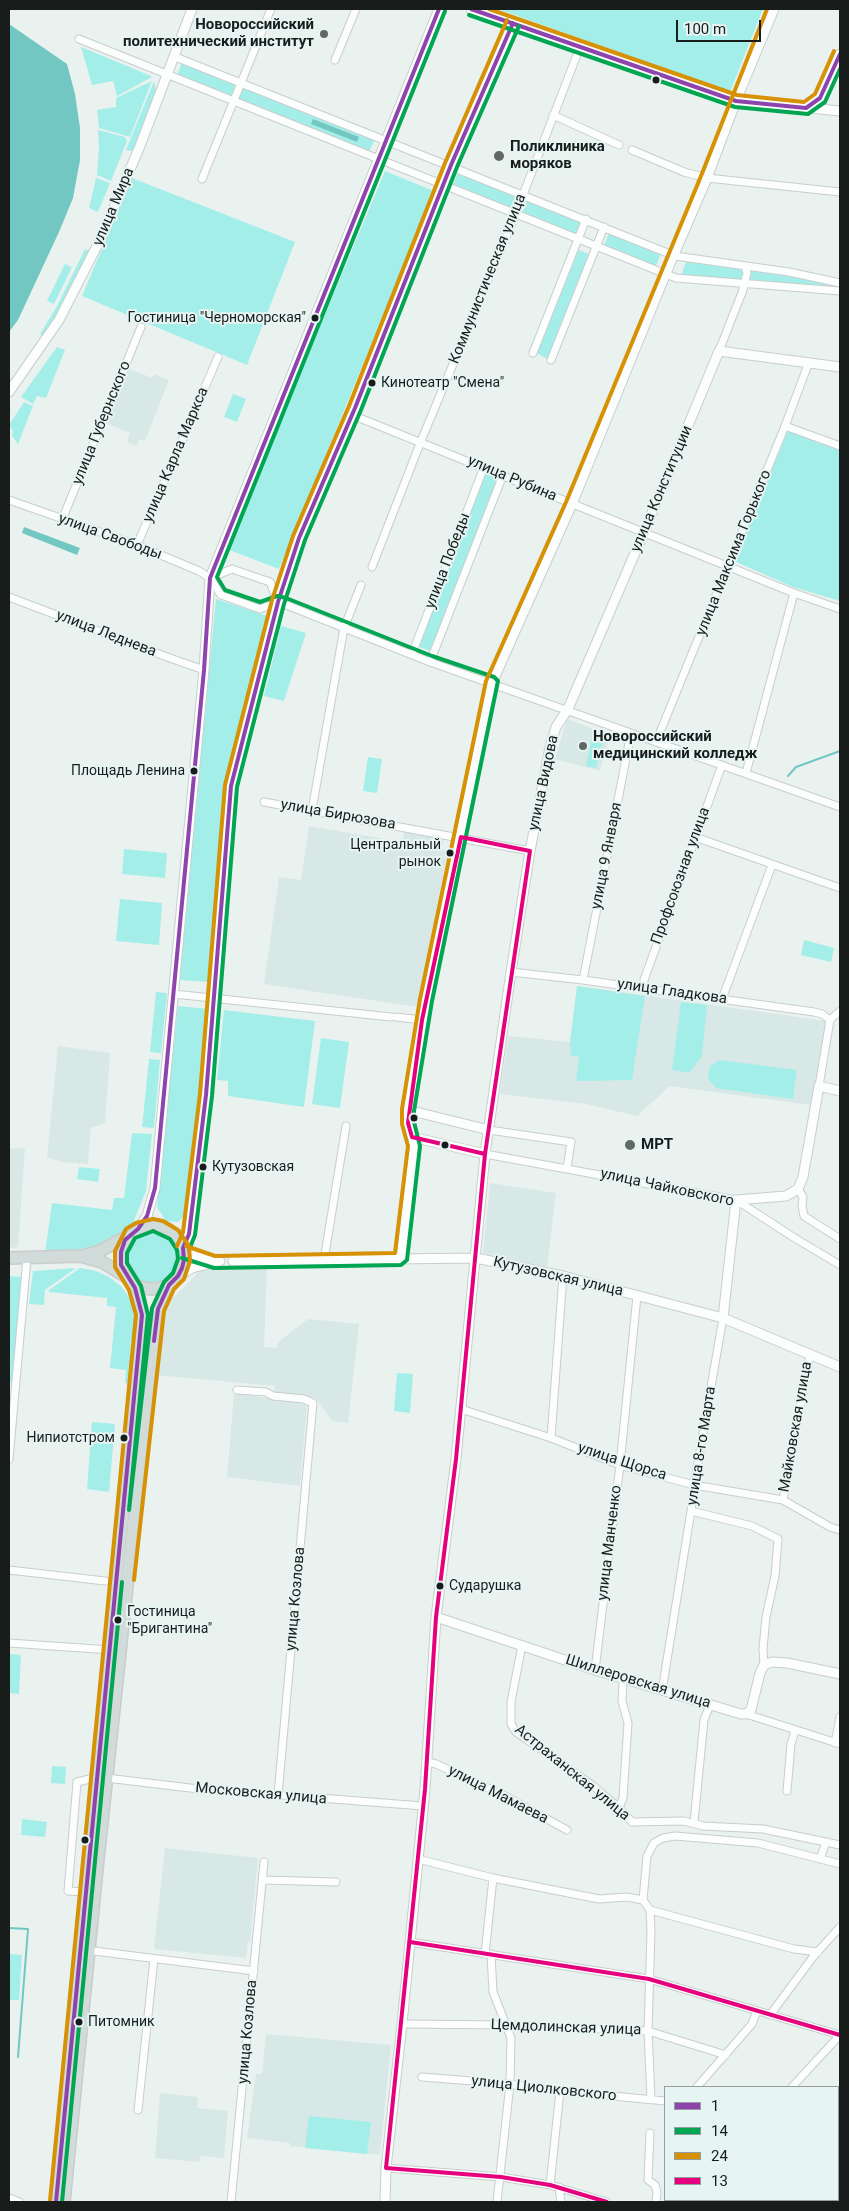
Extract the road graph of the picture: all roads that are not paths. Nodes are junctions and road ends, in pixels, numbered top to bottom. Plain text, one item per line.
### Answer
1 (192, 9) edge
2 (271, 9) edge
3 (356, 9) edge
4 (439, 9) edge
5 (472, 9) edge
6 (774, 9) edge
7 (514, 23) junction
8 (79, 39) dead end
9 (580, 46) junction
10 (840, 54) edge
11 (174, 56) junction
12 (335, 60) dead end
13 (166, 74) junction
14 (241, 82) junction
15 (234, 101) junction
16 (736, 101) junction
17 (806, 108) junction
18 (840, 111) edge
19 (553, 116) junction
20 (386, 139) junction
21 (619, 145) dead end
22 (632, 150) dead end
23 (378, 159) junction
24 (451, 165) junction
25 (708, 178) junction
26 (202, 179) dead end
27 (443, 185) junction
28 (840, 192) edge
29 (523, 194) junction
30 (516, 214) junction
31 (586, 219) junction
32 (604, 227) junction
33 (578, 238) junction
34 (598, 246) junction
35 (675, 256) junction
36 (745, 266) junction
37 (666, 273) junction
38 (840, 283) edge
39 (745, 285) junction
40 (840, 291) edge
41 (141, 327) dead end
42 (719, 350) junction
43 (533, 353) dead end
44 (216, 360) dead end
45 (551, 360) dead end
46 (809, 362) junction
47 (840, 366) edge
48 (9, 392) edge
49 (352, 414) junction
50 (785, 426) junction
51 (421, 441) junction
52 (840, 446) edge
53 (484, 467) junction
54 (503, 475) junction
55 (9, 500) edge
56 (572, 504) junction
57 (62, 520) junction
58 (644, 532) junction
59 (137, 546) junction
60 (728, 566) junction
61 (372, 567) dead end
62 (210, 578) junction
63 (361, 585) dead end
64 (794, 594) junction
65 (9, 597) edge
66 (278, 602) junction
67 (840, 609) edge
68 (344, 628) junction
69 (412, 654) junction
70 (430, 662) junction
71 (204, 670) junction
72 (492, 683) junction
73 (568, 709) junction
74 (631, 733) junction
75 (656, 742) junction
76 (722, 765) junction
77 (746, 773) junction
78 (264, 802) dead end
79 (840, 807) edge
80 (312, 810) junction
81 (460, 837) junction
82 (695, 837) junction
83 (530, 851) junction
84 (772, 864) junction
85 (840, 888) edge
86 (511, 972) junction
87 (582, 980) junction
88 (644, 989) junction
89 (174, 994) junction
90 (215, 997) junction
91 (722, 999) junction
92 (840, 1011) edge
93 (422, 1020) junction
94 (830, 1020) junction
95 (819, 1086) junction
96 (840, 1091) edge
97 (408, 1110) junction
98 (346, 1126) dead end
99 (489, 1130) junction
100 (412, 1137) junction
101 (485, 1154) junction
102 (570, 1169) junction
103 (798, 1189) junction
104 (736, 1200) junction
105 (134, 1232) junction
106 (840, 1239) edge
107 (183, 1250) junction
108 (82, 1256) junction
109 (9, 1258) edge
110 (27, 1258) junction
111 (476, 1258) junction
112 (401, 1259) junction
113 (324, 1260) junction
114 (233, 1261) dead end
115 (840, 1265) edge
116 (178, 1276) junction
117 (563, 1276) junction
118 (129, 1279) junction
119 (169, 1285) junction
120 (637, 1296) junction
121 (723, 1318) junction
122 (810, 1354) junction
123 (840, 1367) edge
124 (237, 1390) dead end
125 (461, 1409) junction
126 (551, 1438) junction
127 (9, 1459) edge
128 (620, 1464) junction
129 (694, 1485) junction
130 (783, 1500) junction
131 (691, 1511) junction
132 (840, 1530) edge
133 (9, 1570) edge
134 (105, 1581) dead end
135 (436, 1617) junction
136 (9, 1643) edge
137 (522, 1644) junction
138 (111, 1650) junction
139 (764, 1665) junction
140 (595, 1670) junction
141 (840, 1674) edge
142 (623, 1679) junction
143 (662, 1691) junction
144 (710, 1705) junction
145 (746, 1714) junction
146 (840, 1717) edge
147 (795, 1731) junction
148 (838, 1744) edge
149 (427, 1762) junction
150 (102, 1778) junction
151 (787, 1791) dead end
152 (278, 1795) junction
153 (423, 1806) junction
154 (619, 1808) junction
155 (694, 1822) junction
156 (567, 1830) dead end
157 (826, 1842) junction
158 (840, 1845) edge
159 (820, 1858) junction
160 (418, 1859) junction
161 (264, 1862) dead end
162 (840, 1864) edge
163 (492, 1878) junction
164 (263, 1880) junction
165 (336, 1882) dead end
166 (86, 1892) junction
167 (643, 1900) junction
168 (650, 1910) junction
169 (840, 1927) edge
170 (410, 1942) junction
171 (85, 1950) junction
172 (818, 1952) junction
173 (488, 1954) junction
174 (154, 1959) junction
175 (254, 1971) junction
176 (649, 1979) junction
177 (757, 2011) junction
178 (770, 2015) junction
179 (402, 2024) junction
180 (507, 2025) junction
181 (648, 2030) junction
182 (840, 2035) edge
183 (726, 2055) junction
184 (422, 2077) dead end
185 (510, 2084) junction
186 (698, 2086) edge
187 (793, 2086) edge
188 (560, 2091) junction
189 (650, 2099) junction
190 (664, 2100) edge
191 (138, 2110) dead end
192 (650, 2133) dead end
193 (386, 2168) junction
194 (501, 2177) junction
195 (550, 2185) junction
196 (558, 2187) junction
197 (9, 2198) edge
198 (19, 2202) edge
199 (56, 2202) edge
200 (64, 2202) edge
201 (231, 2202) edge
202 (385, 2202) edge
203 (498, 2202) edge
204 (561, 2202) edge
205 (608, 2202) edge
206 (656, 2202) edge

1 - 11 street, улица Мира
2 - 14 street
3 - 12 street
4 - 20 street
5 - 7 street
6 - 16 street
7 - 9 street
7 - 24 street
8 - 13 street
9 - 16 street
9 - 19 street, Коммунистическая улица
10 - 17 street
11 - 13 street, улица Мира
11 - 14 street
13 - 15 street
13 - 48 street, улица Мира
14 - 15 street
14 - 20 street
15 - 23 street
15 - 26 street
16 - 17 street
16 - 25 street
17 - 18 street
19 - 21 street
19 - 29 street, Коммунистическая улица
20 - 23 street
20 - 24 street
22 - 25 street
23 - 27 street
23 - 62 street
24 - 27 street
24 - 29 street
25 - 28 street
25 - 35 street
27 - 30 street
27 - 49 street
29 - 30 street, Коммунистическая улица
29 - 31 street
30 - 33 street
30 - 51 street, Коммунистическая улица
31 - 32 street
31 - 33 street
32 - 34 street
32 - 35 street
33 - 34 street
33 - 43 street
34 - 37 street
34 - 45 street
35 - 36 street
35 - 37 street
36 - 38 street
36 - 39 street, улица Конституции
37 - 39 street
37 - 56 street
39 - 40 street
39 - 42 street, улица Конституции
41 - 57 street, улица Губернского
42 - 46 street
42 - 58 street, улица Конституции
44 - 59 street, улица Карла Маркса
46 - 47 street
46 - 50 street, улица Максима Горького
49 - 51 street, улица Рубина
49 - 66 street
50 - 52 street
50 - 60 street, улица Максима Горького
51 - 53 street, улица Рубина
51 - 61 street, Коммунистическая улица
53 - 54 street, улица Рубина
53 - 69 street, улица Победы
54 - 56 street, улица Рубина
54 - 70 street, улица Победы
55 - 57 street, улица Свободы
56 - 58 street, улица Рубина
56 - 72 street
57 - 59 street, улица Свободы
58 - 60 street, улица Рубина
58 - 73 street, улица Конституции
59 - 62 street, улица Свободы
60 - 64 street, улица Рубина
60 - 75 street, улица Максима Горького
62 - 66 street, улица Свободы
62 - 66 street
62 - 71 street
63 - 68 street
64 - 67 street, улица Рубина
64 - 77 street
65 - 71 street, улица Леднева
66 - 68 street
66 - 90 street
68 - 69 street
68 - 80 street
69 - 70 street
70 - 72 street
71 - 89 street
72 - 73 street
72 - 81 street
73 - 74 street
73 - 83 street, улица Видова
74 - 75 street
74 - 87 street, улица 9 Января
75 - 76 street
76 - 77 street
76 - 82 street, Профсоюзная улица
77 - 79 street
78 - 80 street, улица Бирюзова
80 - 81 street, улица Бирюзова
81 - 83 street, улица Бирюзова
81 - 93 street
82 - 84 street
82 - 88 street, Профсоюзная улица
83 - 86 street, улица Видова
84 - 85 street
84 - 91 street
86 - 87 street, улица Гладкова
86 - 99 street, улица Видова
87 - 88 street, улица Гладкова
88 - 91 street, улица Гладкова
89 - 90 street
89 - 105 street
90 - 93 street
90 - 107 street
91 - 94 street, улица Гладкова
92 - 94 street
93 - 97 street
94 - 95 street
95 - 96 street
95 - 103 street
97 - 99 street
97 - 100 street
98 - 113 street
99 - 101 street, улица Видова
99 - 102 street
100 - 101 street, улица Чайковского
100 - 112 street
101 - 102 street, улица Чайковского
101 - 111 street, улица Видова
102 - 104 street, улица Чайковского
103 - 104 street
103 - 106 street
104 - 115 street, улица Чайковского
104 - 121 street, улица 8-го Марта
105 - 107 highway
105 - 108 highway
105 - 118 highway
107 - 116 highway
107 - 116 street
108 - 110 highway
108 - 118 highway
109 - 110 highway
110 - 127 street
111 - 112 street, Кутузовская улица
111 - 117 street, Кутузовская улица
111 - 125 street, улица Видова
112 - 113 street, Кутузовская улица
113 - 114 street, Кутузовская улица
116 - 119 highway
117 - 120 street, Кутузовская улица
117 - 126 street
118 - 119 highway
118 - 138 highway
119 - 150 highway
120 - 121 street, Кутузовская улица
120 - 128 street, улица Манченко
121 - 122 street, Кутузовская улица
121 - 129 street, улица 8-го Марта
122 - 123 street, Кутузовская улица
122 - 130 street, Майковская улица
124 - 152 street, улица Козлова
125 - 126 street, улица Щорса
125 - 135 street, улица Видова
126 - 128 street, улица Щорса
128 - 129 street, улица Щорса
128 - 140 street, улица Манченко
129 - 130 street, улица Щорса
129 - 131 street, улица 8-го Марта
130 - 132 street, улица Щорса
131 - 139 street
131 - 143 street, улица 8-го Марта
133 - 134 street
135 - 137 street, Шиллеровская улица
135 - 149 street, улица Видова
136 - 138 street
137 - 140 street, Шиллеровская улица
137 - 154 street, Астраханская улица
138 - 150 highway
139 - 141 street
139 - 145 street
140 - 142 street, Шиллеровская улица
142 - 143 street, Шиллеровская улица
142 - 154 street
143 - 144 street, Шиллеровская улица
144 - 145 street, Шиллеровская улица
144 - 155 street
145 - 147 street, Шиллеровская улица
146 - 148 street
147 - 148 street, Шиллеровская улица
147 - 151 street
149 - 153 street, улица Видова
149 - 156 street, улица Мамаева
150 - 152 street, Московская улица
150 - 166 highway
150 - 166 street
150 - 171 highway
152 - 153 street, Московская улица
153 - 160 street, улица Видова
154 - 155 street, Астраханская улица
155 - 157 street, Астраханская улица
157 - 158 street, Астраханская улица
157 - 159 street
159 - 162 street
159 - 167 street
160 - 163 street
160 - 170 street, улица Видова
161 - 164 street, улица Козлова
163 - 167 street
163 - 173 street
164 - 165 street
164 - 175 street, улица Козлова
166 - 171 highway
167 - 168 street
168 - 172 street
168 - 176 street
169 - 172 street
170 - 173 street
170 - 179 street, улица Видова
171 - 174 street
171 - 199 highway
171 - 200 highway
172 - 178 street
173 - 176 street
173 - 180 street
174 - 175 street
174 - 191 street
175 - 201 street, улица Козлова
176 - 177 street
176 - 181 street
177 - 178 street
177 - 183 street
178 - 182 street
179 - 180 street, Цемдолинская улица
179 - 193 street, улица Видова
180 - 181 street, Цемдолинская улица
180 - 185 street
181 - 183 street, Цемдолинская улица
181 - 189 street
182 - 187 street
183 - 186 street
184 - 185 street, улица Циолковского
185 - 188 street, улица Циолковского
185 - 194 street
188 - 189 street, улица Циолковского
188 - 195 street
189 - 190 street, улица Циолковского
192 - 206 street
193 - 194 street
193 - 202 street, улица Видова
194 - 195 street
194 - 203 street
195 - 196 street
196 - 204 street
196 - 205 street
197 - 198 street

